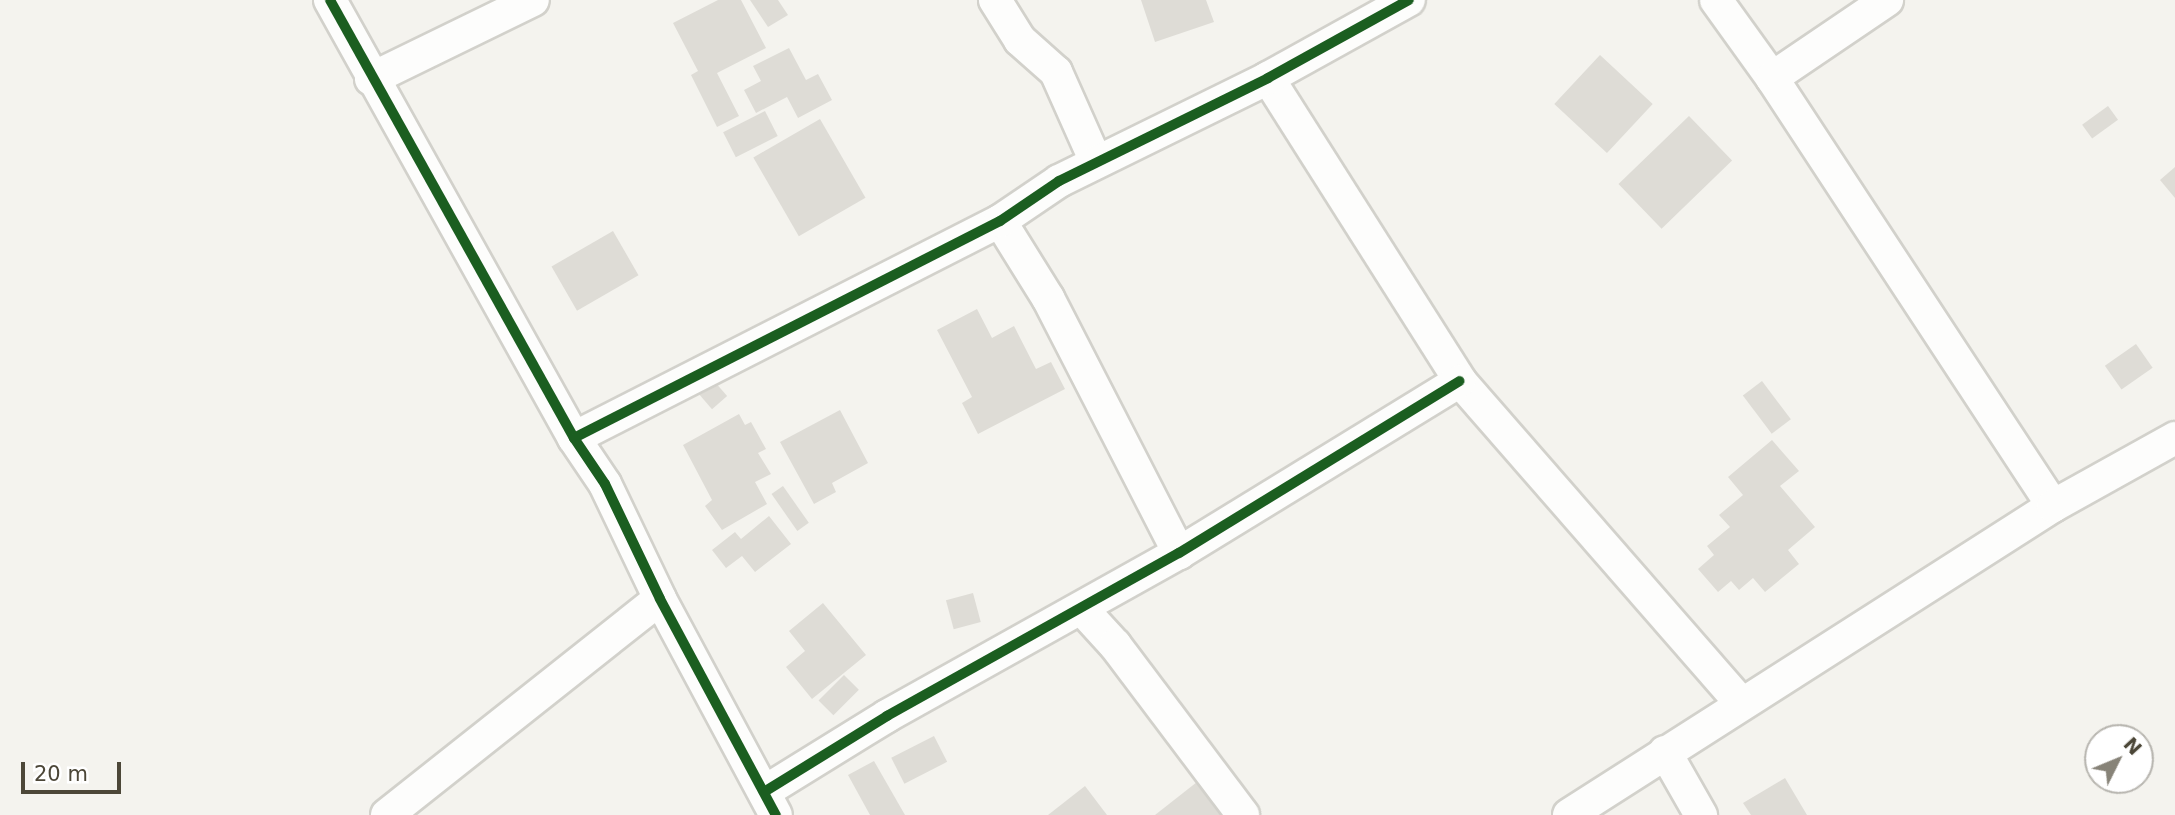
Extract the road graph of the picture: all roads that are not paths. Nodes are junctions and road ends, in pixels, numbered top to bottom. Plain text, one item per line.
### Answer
1 (330, 0) edge
2 (533, 0) edge
3 (995, 0) edge
4 (1409, 0) edge
5 (1716, 0) edge
6 (1887, 0) edge
7 (1268, 78) junction
8 (1772, 78) junction
9 (371, 79) junction
10 (1096, 162) junction
11 (1000, 221) junction
12 (1460, 381) junction
13 (575, 438) junction
14 (2175, 438) edge
15 (2053, 506) junction
16 (1179, 553) junction
17 (660, 599) junction
18 (1082, 609) junction
19 (1741, 703) junction
20 (1665, 752) junction
21 (770, 804) edge
22 (387, 815) edge
23 (1243, 815) edge
24 (1569, 815) edge
25 (1700, 815) edge

1 - 9 street
2 - 9 street
3 - 10 street
4 - 7 street
5 - 8 street
6 - 8 street
7 - 10 street
7 - 12 street
8 - 15 street
9 - 13 street
10 - 11 street
11 - 13 street
11 - 16 street
12 - 16 street
12 - 19 street
13 - 17 street
14 - 15 street
15 - 19 street
16 - 18 street
17 - 21 street
17 - 22 street
18 - 21 street
18 - 23 street
19 - 20 street
20 - 24 street
20 - 25 street

